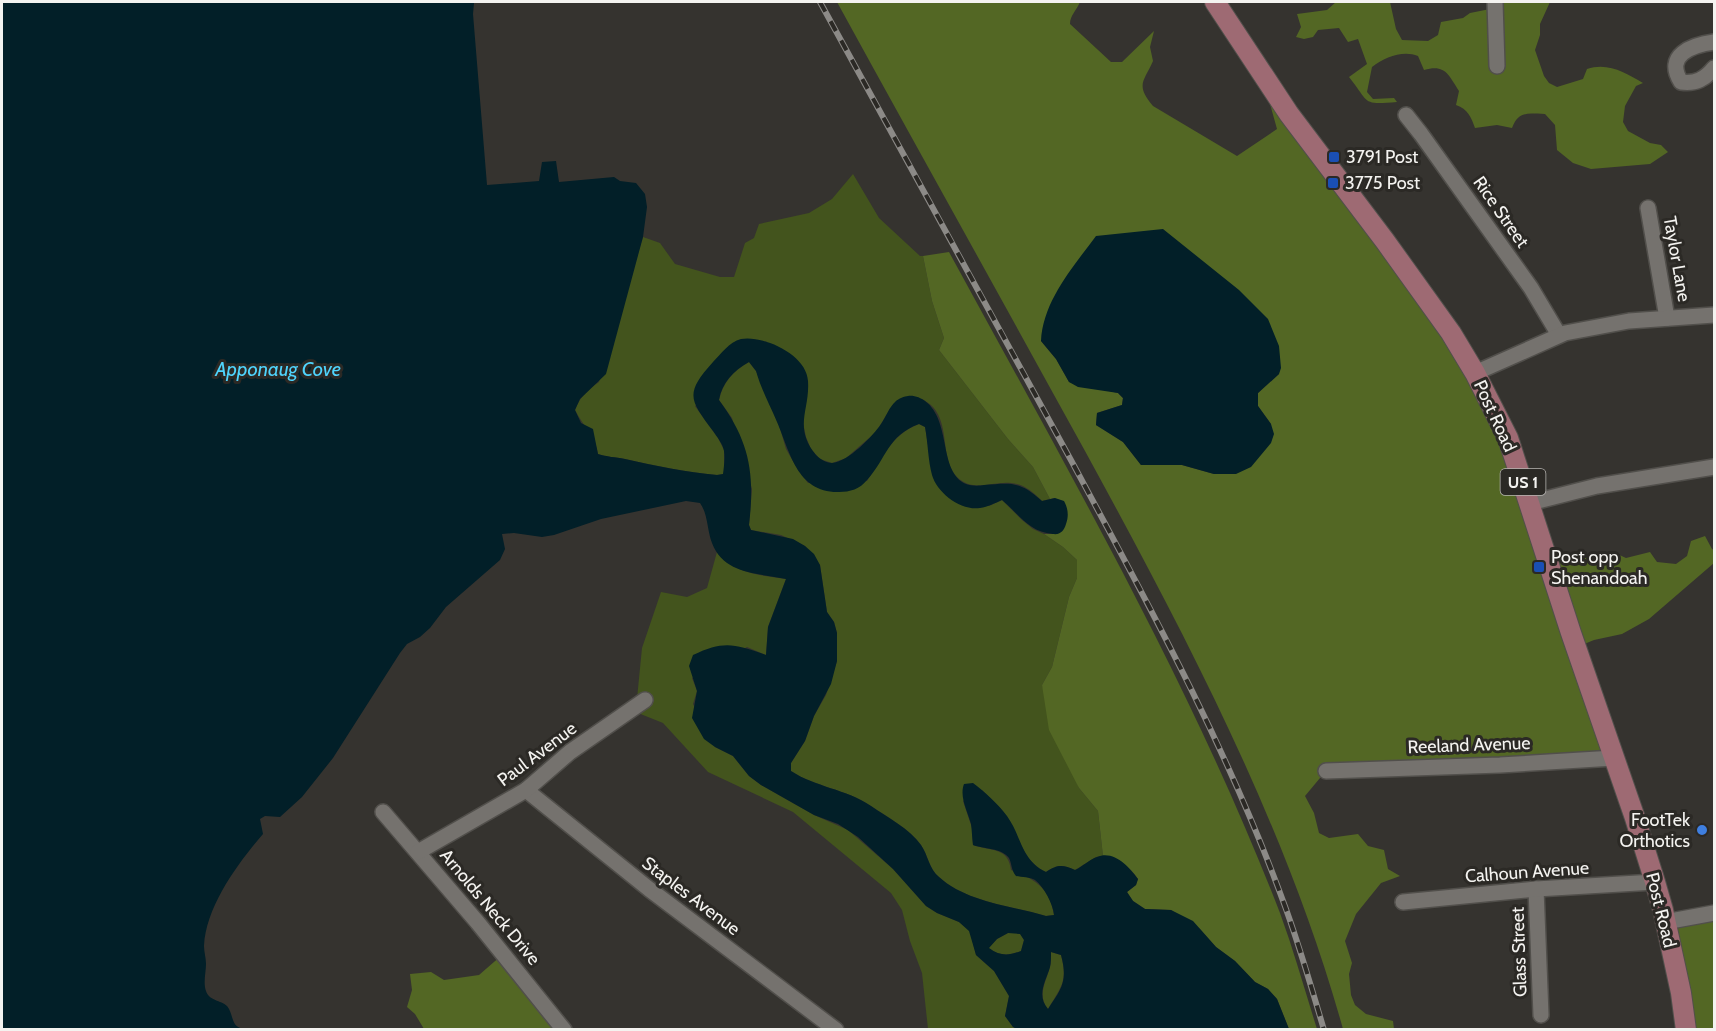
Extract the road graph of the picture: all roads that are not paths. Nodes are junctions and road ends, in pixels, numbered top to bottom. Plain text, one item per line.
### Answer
1 (1215, 2) edge
2 (1495, 2) edge
3 (1714, 42) edge
4 (1497, 66) dead end
5 (1714, 68) edge
6 (1406, 115) dead end
7 (1648, 208) dead end
8 (1714, 315) edge
9 (1667, 318) junction
10 (1560, 335) junction
11 (1475, 373) junction
12 (1714, 468) edge
13 (1530, 503) junction
14 (645, 700) dead end
15 (1614, 758) junction
16 (1326, 771) dead end
17 (526, 790) junction
18 (383, 812) dead end
19 (418, 852) junction
20 (1655, 882) junction
21 (1536, 889) junction
22 (1403, 902) dead end
23 (1714, 913) edge
24 (1665, 922) junction
25 (1541, 1015) dead end
26 (564, 1029) edge
27 (836, 1029) edge
28 (1686, 1029) edge

1 - 11 main road, Post Road / US 1
2 - 4 street
3 - 5 street
6 - 10 street, Rice Street
7 - 9 street, Taylor Lane
8 - 9 street
9 - 10 street
10 - 11 street
11 - 13 main road, Post Road / US 1
12 - 13 street
13 - 15 main road, Post Road / US 1
14 - 17 street, Paul Avenue
15 - 16 street, Reeland Avenue
15 - 20 main road, Post Road / US 1
17 - 19 street, Paul Avenue
17 - 27 street, Staples Avenue
18 - 19 street, Arnolds Neck Drive
19 - 26 street, Arnolds Neck Drive
20 - 21 street, Calhoun Avenue
20 - 24 main road, Post Road / US 1
21 - 22 street, Calhoun Avenue
21 - 25 street, Glass Street
23 - 24 street
24 - 28 main road, Post Road / US 1

